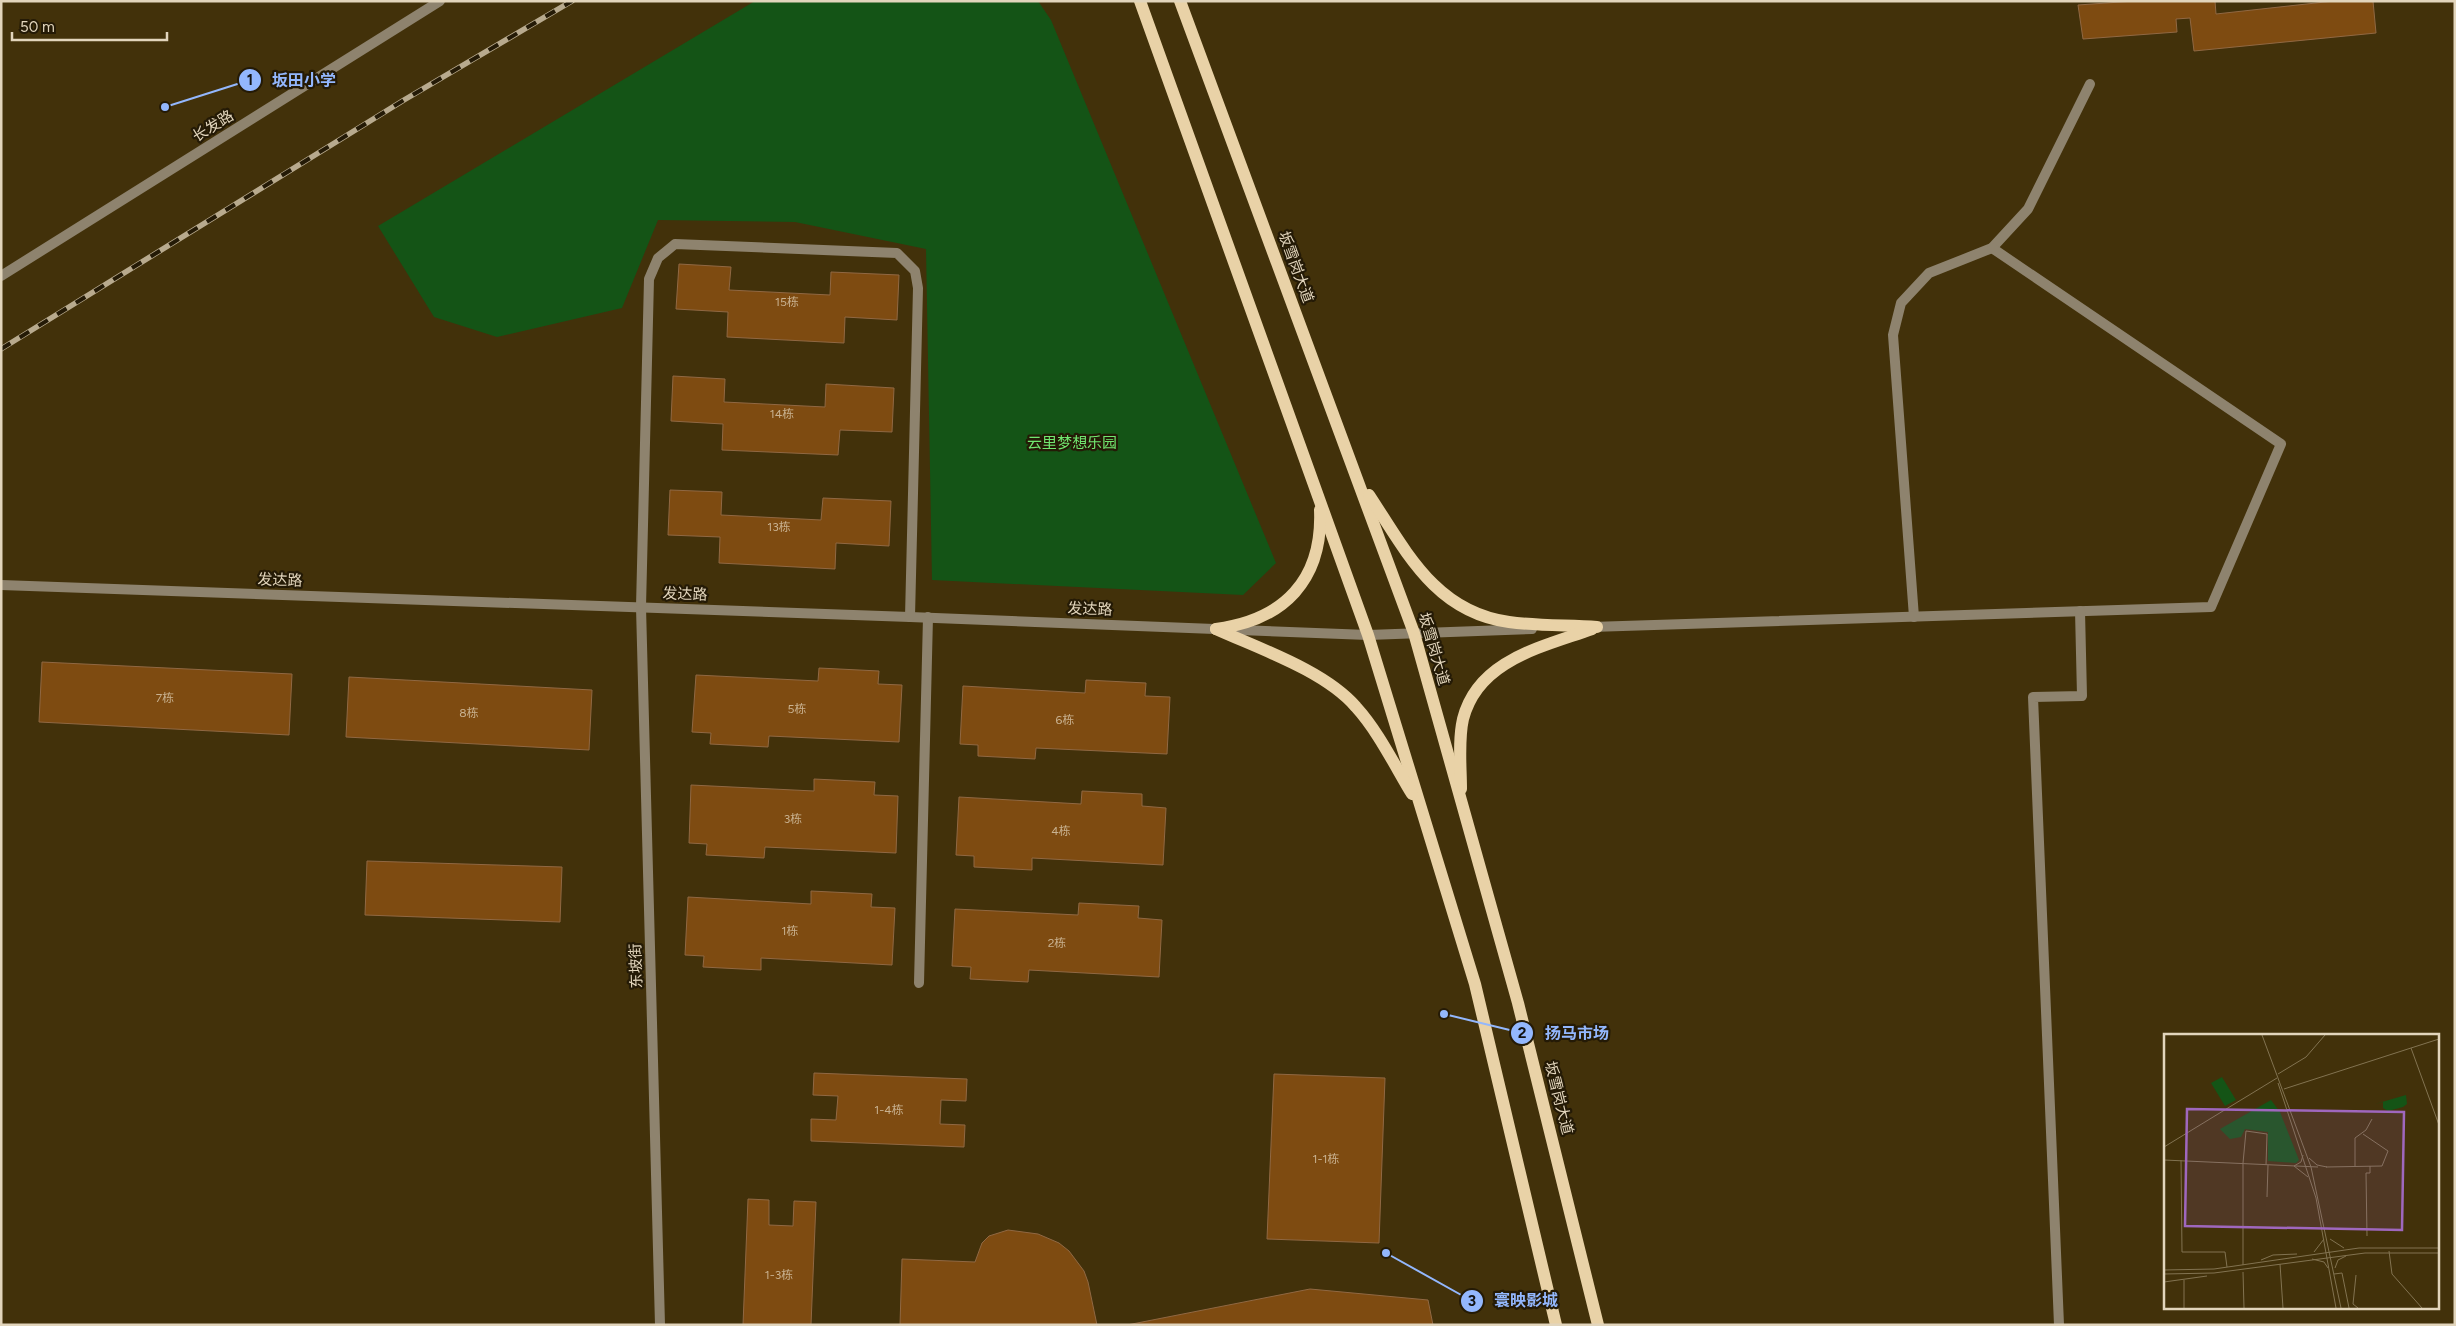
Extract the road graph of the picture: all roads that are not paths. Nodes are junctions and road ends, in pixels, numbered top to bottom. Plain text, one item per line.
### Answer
1 (440, 1) edge
2 (1140, 1) edge
3 (1180, 1) edge
4 (2090, 84) dead end
5 (1992, 248) junction
6 (1, 276) edge
7 (1357, 477) junction
8 (1315, 486) junction
9 (1, 585) edge
10 (641, 607) junction
11 (2080, 611) junction
12 (910, 617) junction
13 (928, 617) junction
14 (1914, 617) junction
15 (1596, 627) junction
16 (1216, 629) junction
17 (1414, 633) junction
18 (1368, 635) junction
19 (1460, 801) junction
20 (1421, 809) junction
21 (918, 983) dead end
22 (660, 1325) edge
23 (1556, 1325) edge
24 (1598, 1325) edge
25 (2059, 1325) edge

1 - 6 street, 长发路
2 - 8 main road
3 - 7 main road, 坂雪岗大道
4 - 5 street
5 - 11 street, 发达路
5 - 14 street
7 - 15 main road
7 - 17 main road, 坂雪岗大道
8 - 16 main road
8 - 18 main road
9 - 10 street, 发达路
10 - 12 street, 发达路
10 - 12 street, 东坡街
10 - 22 street, 东坡街
11 - 14 street, 发达路
11 - 25 street
12 - 13 street, 发达路
13 - 16 street, 发达路
13 - 21 street
14 - 15 street, 发达路
15 - 17 street, 发达路
15 - 19 main road
16 - 18 street, 发达路
16 - 20 main road
17 - 18 street, 发达路
17 - 19 main road, 坂雪岗大道
18 - 20 main road
19 - 24 main road, 坂雪岗大道
20 - 23 main road

